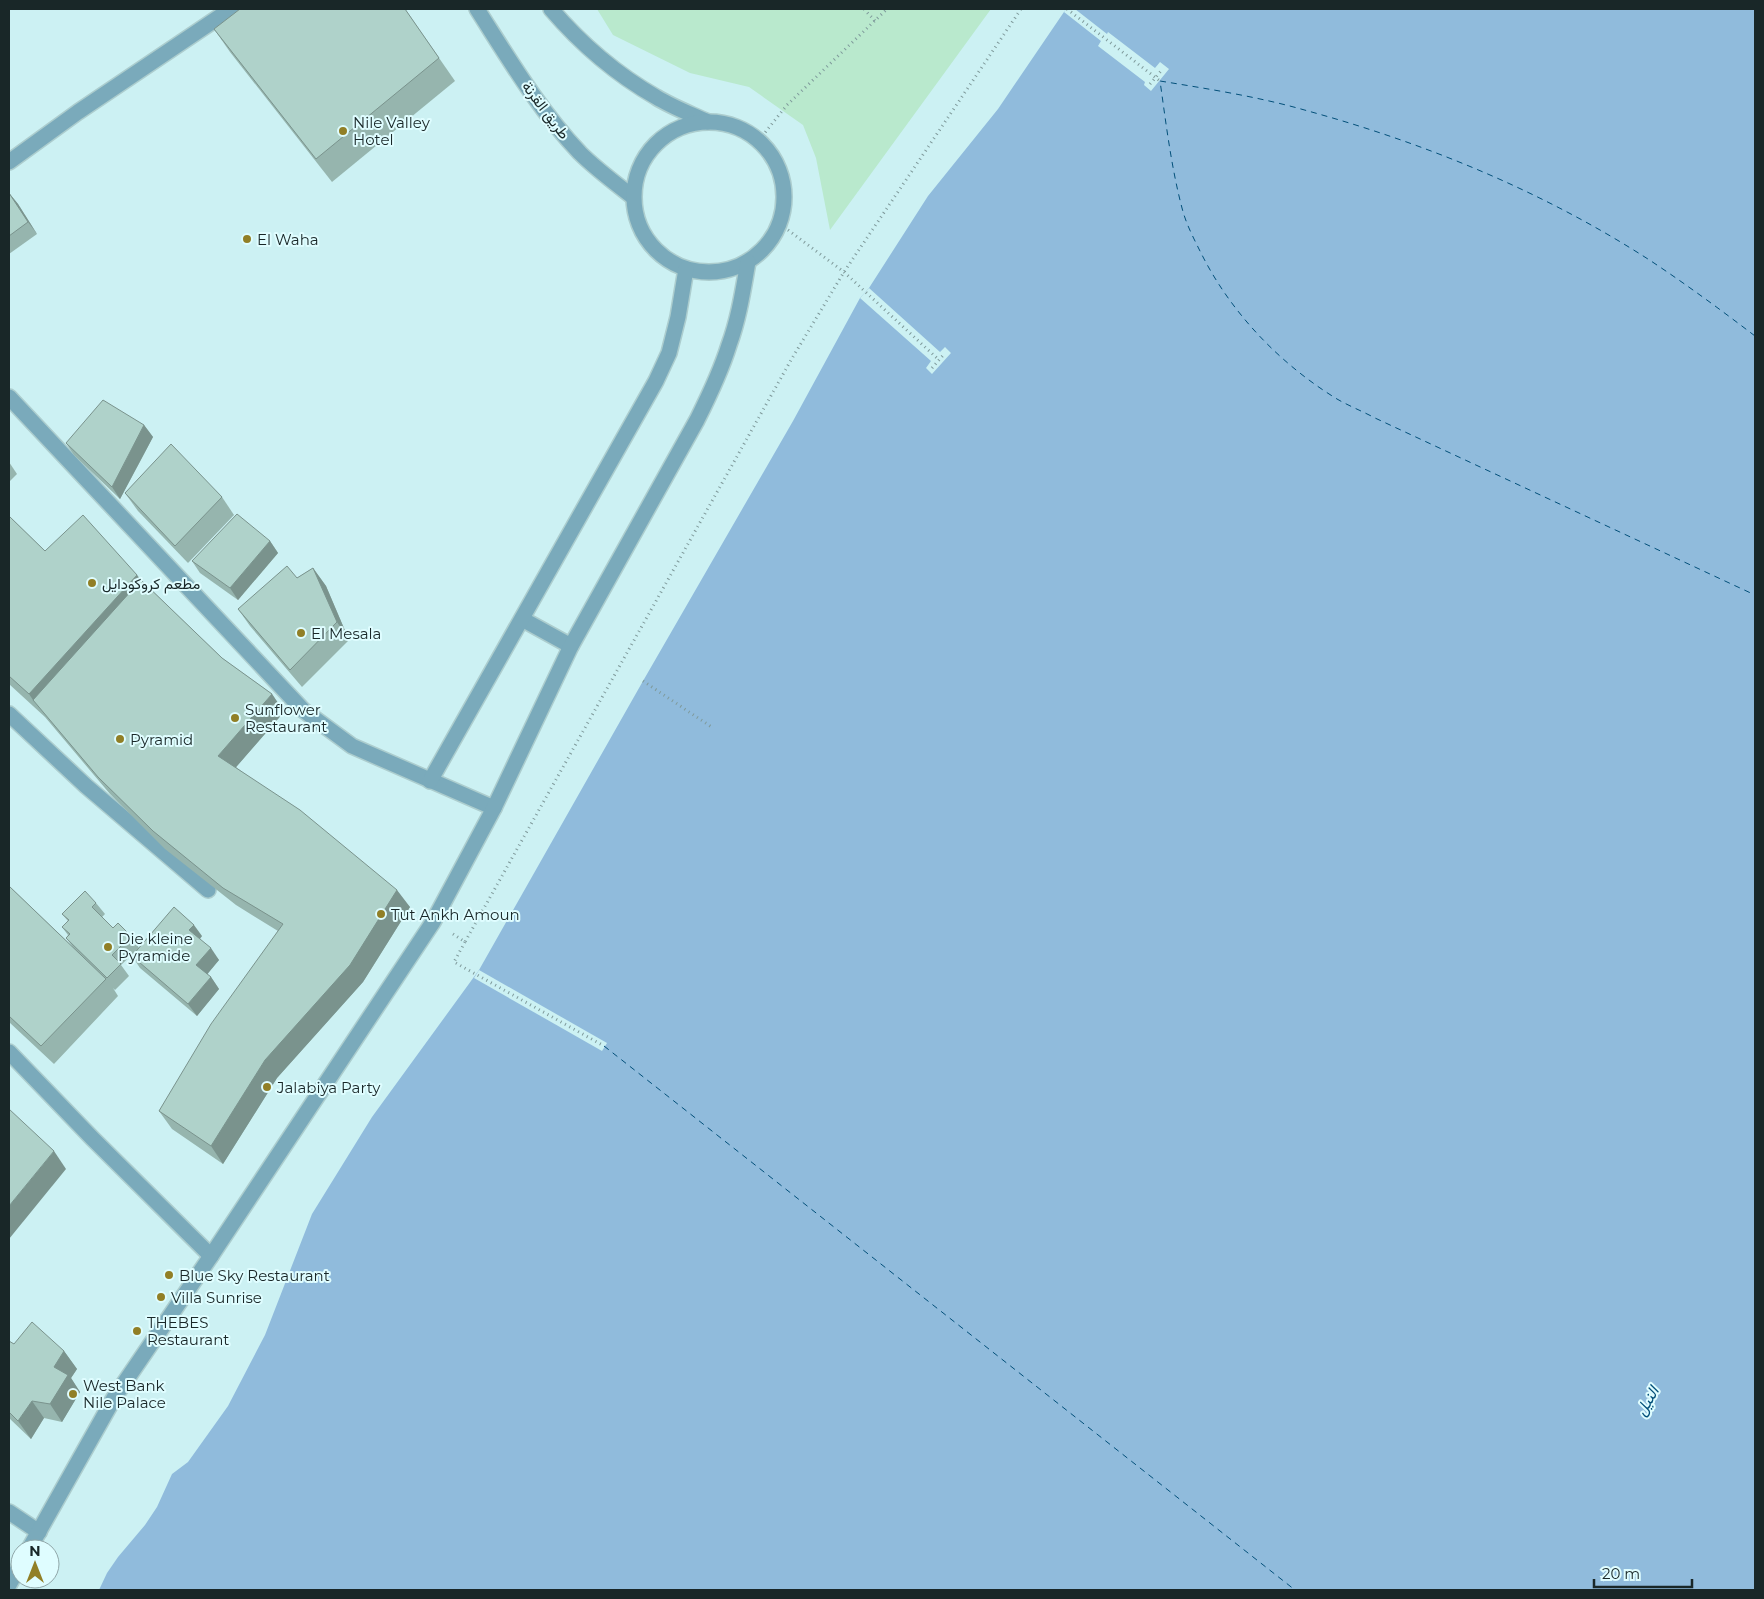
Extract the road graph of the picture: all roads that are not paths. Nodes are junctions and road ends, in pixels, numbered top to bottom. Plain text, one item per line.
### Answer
1 (230, 9) edge
2 (477, 9) edge
3 (551, 9) edge
4 (708, 122) junction
5 (9, 162) edge
6 (633, 197) junction
7 (748, 262) junction
8 (686, 269) junction
9 (9, 397) edge
10 (522, 619) junction
11 (570, 646) junction
12 (9, 714) edge
13 (430, 781) junction
14 (494, 808) junction
15 (208, 890) edge
16 (9, 1052) edge
17 (211, 1256) junction
18 (9, 1512) edge
19 (38, 1532) junction
20 (34, 1539) edge

1 - 5 street
2 - 6 street, طريق القرنة
3 - 4 street
4 - 6 street
4 - 7 street
6 - 8 street
7 - 8 street
7 - 11 street
8 - 10 street
9 - 13 street
10 - 11 street
10 - 13 street
11 - 14 street
12 - 15 street
13 - 14 street
14 - 17 street
16 - 17 street
17 - 19 street
18 - 19 street
19 - 20 street

